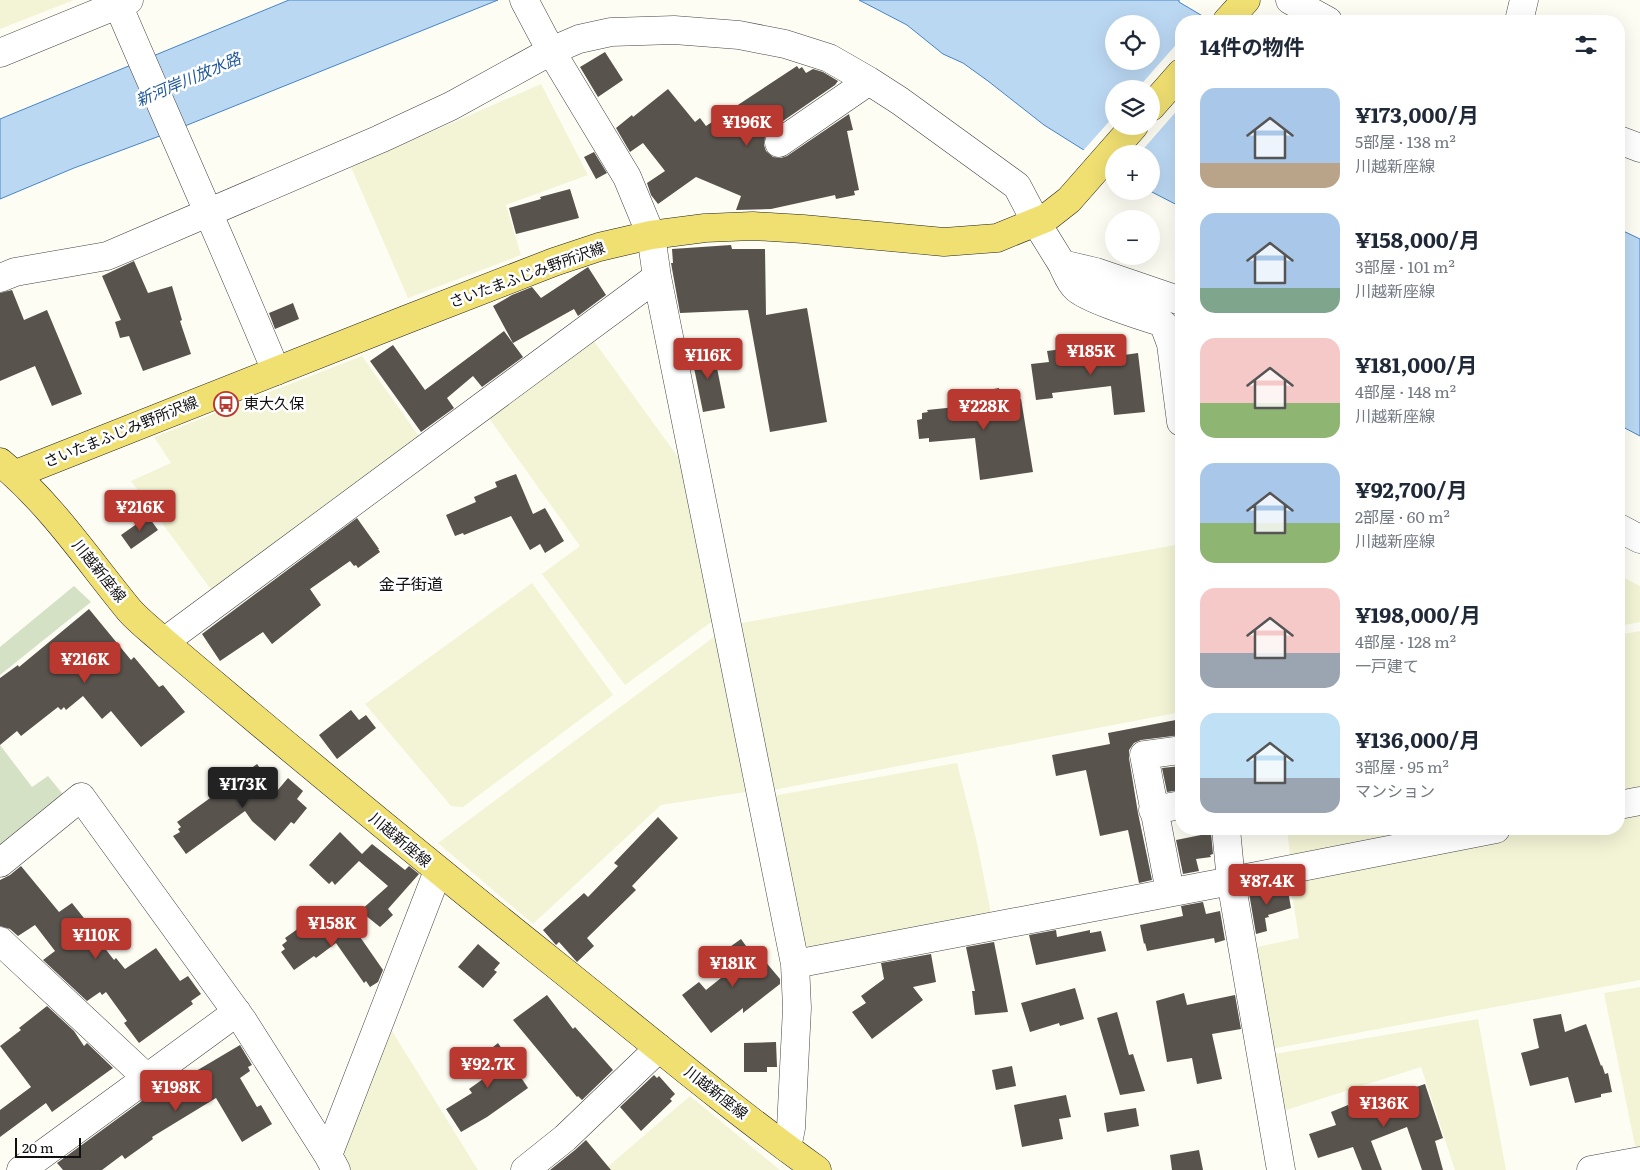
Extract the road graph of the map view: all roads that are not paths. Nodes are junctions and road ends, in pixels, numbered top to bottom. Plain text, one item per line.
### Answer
1 (524, 0) edge
2 (1246, 0) edge
3 (1290, 0) edge
4 (1524, 0) edge
5 (121, 2) edge
6 (1232, 15) edge
7 (1317, 15) edge
8 (1520, 15) edge
9 (551, 51) junction
10 (0, 53) edge
11 (1175, 80) edge
12 (869, 81) junction
13 (1160, 97) edge
14 (1126, 135) edge
15 (1625, 142) edge
16 (779, 143) dead end
17 (1640, 148) edge
18 (210, 213) junction
19 (1036, 222) junction
20 (651, 235) junction
21 (1062, 264) junction
22 (657, 277) junction
23 (0, 278) edge
24 (1175, 299) edge
25 (276, 370) junction
26 (1175, 375) edge
27 (8, 468) edge
28 (1625, 531) edge
29 (1640, 539) edge
30 (164, 642) junction
31 (1175, 751) edge
32 (1640, 801) edge
33 (1625, 804) edge
34 (1175, 806) edge
35 (1153, 810) junction
36 (1226, 835) edge
37 (1466, 835) edge
38 (0, 863) edge
39 (438, 871) junction
40 (1230, 882) junction
41 (1170, 892) junction
42 (0, 941) edge
43 (795, 964) junction
44 (236, 1012) junction
45 (659, 1048) junction
46 (147, 1078) junction
47 (786, 1148) junction
48 (1640, 1161) edge
49 (332, 1163) edge
50 (21, 1170) edge
51 (525, 1170) edge
52 (817, 1170) edge
53 (1281, 1170) edge
54 (1591, 1170) edge

1 - 9 street
2 - 6 main road
3 - 7 street
4 - 8 street
5 - 10 street
5 - 18 street
9 - 12 street
9 - 18 street
9 - 20 street
11 - 13 main road
12 - 16 street
12 - 19 street
14 - 19 main road, さいたまふじみ野所沢線
15 - 17 street
18 - 23 street
18 - 25 street
19 - 20 main road, さいたまふじみ野所沢線
19 - 21 street
20 - 22 street
20 - 25 main road, さいたまふじみ野所沢線
21 - 24 street
21 - 26 street
22 - 30 street
22 - 43 street
25 - 27 main road, さいたまふじみ野所沢線
27 - 30 main road, 川越新座線
28 - 29 street
30 - 39 main road, 川越新座線
31 - 35 street
32 - 33 street
34 - 35 street
35 - 41 street
36 - 40 street
37 - 40 street
38 - 44 street
39 - 45 main road, 川越新座線
39 - 49 street
40 - 41 street
40 - 53 street
41 - 43 street
42 - 46 street
43 - 47 street
44 - 46 street
44 - 49 street
45 - 47 main road, 川越新座線
45 - 51 street
46 - 50 street
47 - 52 main road, 川越新座線
48 - 54 street

